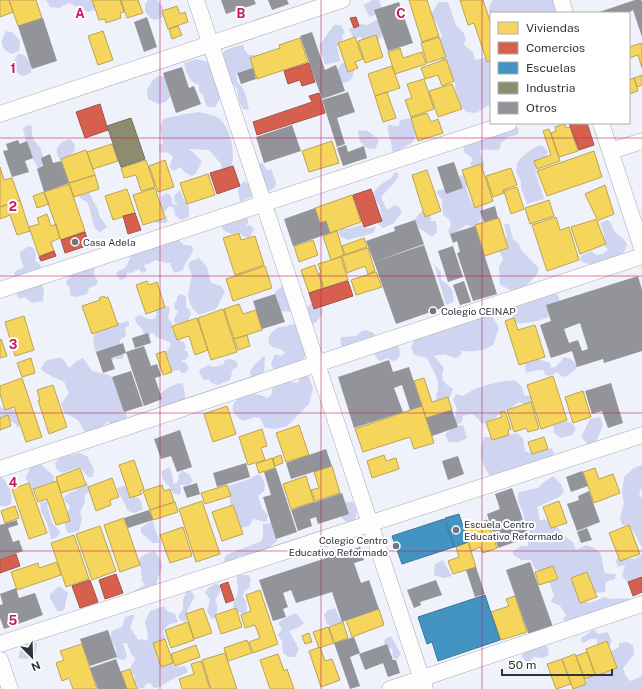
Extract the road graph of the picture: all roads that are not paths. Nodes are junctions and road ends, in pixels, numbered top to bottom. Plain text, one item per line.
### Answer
1 (196, 0) edge
2 (342, 0) edge
3 (561, 0) edge
4 (565, 12) edge
5 (211, 43) junction
6 (0, 114) edge
7 (506, 124) edge
8 (601, 124) edge
9 (642, 141) edge
10 (610, 151) junction
11 (264, 203) junction
12 (642, 248) edge
13 (642, 256) edge
14 (0, 290) edge
15 (317, 364) junction
16 (642, 435) edge
17 (0, 469) edge
18 (370, 524) junction
19 (642, 604) edge
20 (0, 644) edge
21 (0, 660) edge
22 (423, 684) edge
23 (10, 689) edge
24 (390, 689) edge

1 - 5 street
2 - 5 street
3 - 4 street
5 - 6 street
5 - 11 street
7 - 11 street
8 - 10 street
9 - 10 street
10 - 12 street
11 - 14 street
11 - 15 street
13 - 15 street
15 - 17 street
15 - 18 street
16 - 18 street
18 - 20 street
18 - 22 street
19 - 22 street
21 - 23 street
22 - 24 street

